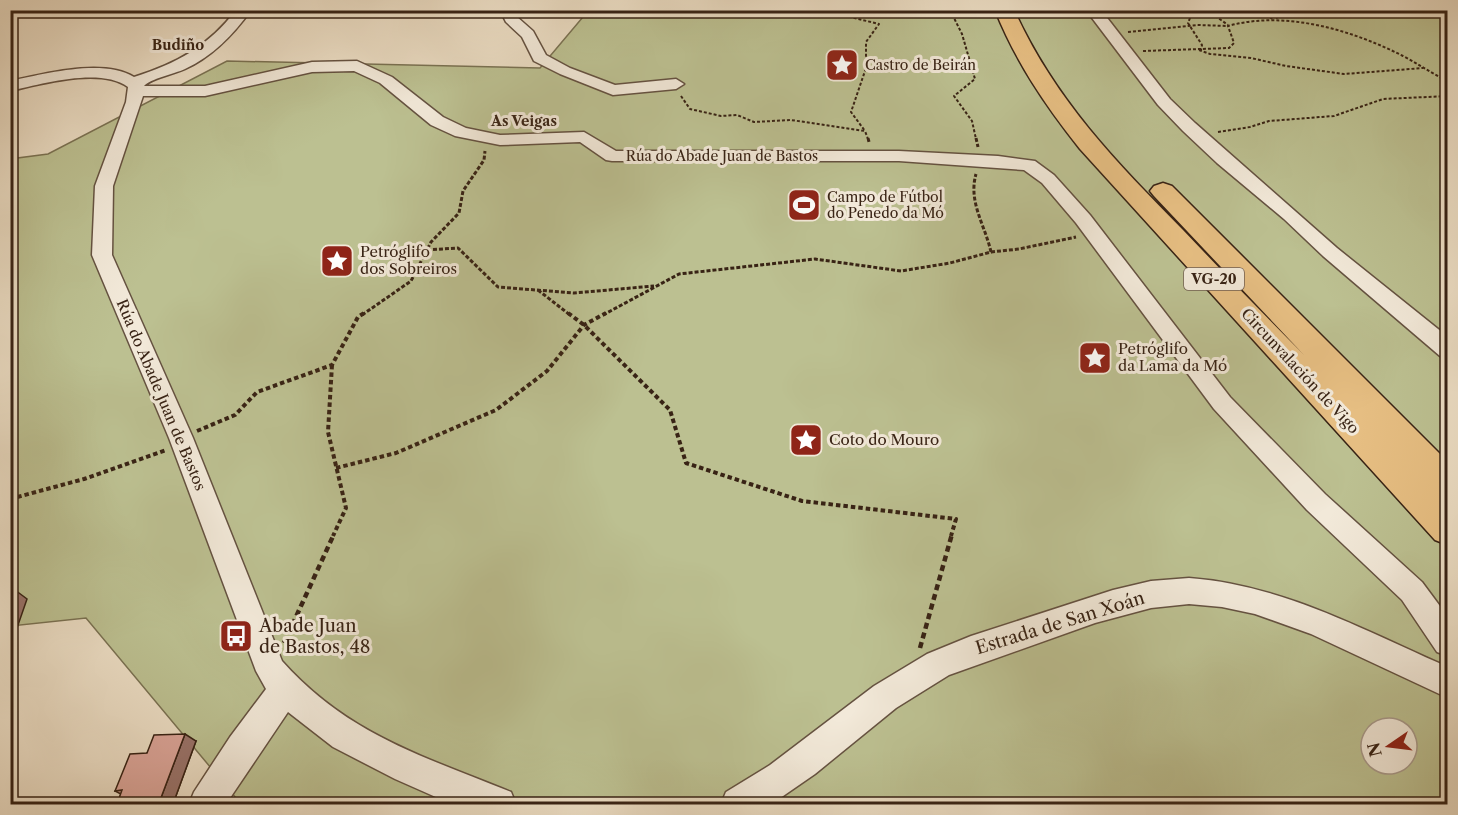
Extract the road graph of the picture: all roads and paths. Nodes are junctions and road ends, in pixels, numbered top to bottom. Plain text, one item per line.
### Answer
1 (244, 10) edge
2 (507, 10) edge
3 (842, 10) edge
4 (950, 10) edge
5 (1004, 10) edge
6 (1093, 10) edge
7 (1207, 10) edge
8 (1264, 10) edge
9 (1294, 10) edge
10 (1190, 18) dead end
11 (1273, 20) junction
12 (1192, 25) junction
13 (1228, 26) junction
14 (1112, 34) junction
15 (1038, 38) dead end
16 (1200, 50) junction
17 (1125, 51) junction
18 (1424, 68) junction
19 (1448, 81) edge
20 (676, 84) joint
21 (10, 86) edge
22 (134, 87) junction
23 (1448, 96) edge
24 (866, 131) junction
25 (1197, 135) junction
26 (486, 139) junction
27 (870, 155) junction
28 (981, 160) junction
29 (1094, 233) junction
30 (427, 250) junction
31 (991, 252) junction
32 (658, 286) junction
33 (538, 290) junction
34 (584, 325) junction
35 (1448, 350) edge
36 (332, 365) junction
37 (182, 441) junction
38 (336, 468) junction
39 (1448, 485) edge
40 (10, 499) edge
41 (1448, 530) edge
42 (1448, 642) edge
43 (912, 678) junction
44 (278, 680) junction
45 (1448, 683) edge
46 (206, 804) edge
47 (499, 804) edge
48 (738, 804) edge

1 - 22 street
2 - 20 street
3 - 24 path
4 - 28 path
5 - 41 highway, Circunvalación de Vigo / VG-20
6 - 14 street
7 - 13 path
8 - 11 path
9 - 11 path
10 - 12 path
11 - 13 path
11 - 18 path
12 - 13 path
12 - 14 path
12 - 16 path
13 - 16 path
14 - 17 street
15 - 39 highway, Circunvalación de Vigo / VG-20
16 - 17 path
16 - 18 path
17 - 25 street
18 - 19 path
20 - 24 path
21 - 22 street, Rúa do Abade Juan de Bastos
22 - 26 street, Rúa do Abade Juan de Bastos
22 - 37 street, Rúa do Abade Juan de Bastos
23 - 25 path
24 - 27 path
25 - 35 street
26 - 27 street, Rúa do Abade Juan de Bastos
26 - 30 path
27 - 28 street, Rúa do Abade Juan de Bastos
28 - 29 street, Rúa do Abade Juan de Bastos
28 - 31 path
29 - 31 path
29 - 42 street, Rúa do Abade Juan de Bastos
30 - 33 path
30 - 36 path
31 - 32 path
32 - 33 path
32 - 34 path
33 - 34 path
34 - 38 path
34 - 43 path
36 - 37 path
36 - 38 path
37 - 40 path
37 - 44 street, Rúa do Abade Juan de Bastos
38 - 44 path
43 - 45 street, Estrada de San Xoán
43 - 48 street, Estrada de San Xoán
44 - 46 street
44 - 47 street

